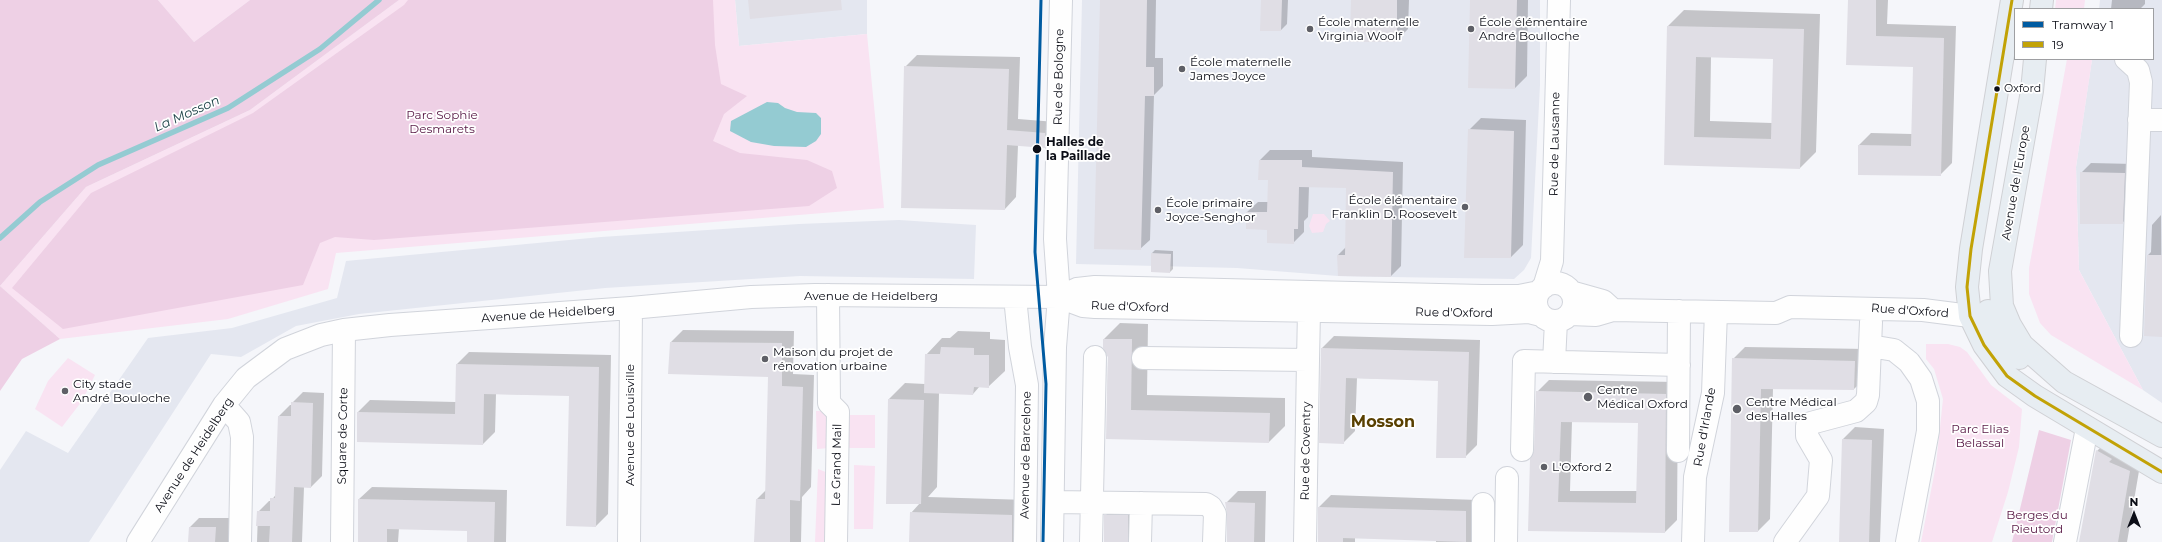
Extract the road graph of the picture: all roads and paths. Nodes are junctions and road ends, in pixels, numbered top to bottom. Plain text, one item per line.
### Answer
1 (1061, 0) edge
2 (1559, 0) edge
3 (2012, 0) edge
4 (2035, 60) edge
5 (2127, 60) edge
6 (2139, 120) junction
7 (2162, 120) edge
8 (1542, 289) junction
9 (1571, 292) junction
10 (828, 295) junction
11 (1015, 297) junction
12 (1059, 297) junction
13 (630, 308) junction
14 (1613, 310) junction
15 (1309, 311) junction
16 (1679, 311) junction
17 (1987, 311) junction
18 (1716, 312) junction
19 (1776, 314) junction
20 (1556, 317) junction
21 (1871, 322) junction
22 (344, 330) junction
23 (2131, 336) dead end
24 (1870, 346) junction
25 (1095, 357) dead end
26 (1143, 358) dead end
27 (1308, 360) junction
28 (1554, 362) junction
29 (1679, 365) junction
30 (224, 405) junction
31 (2087, 428) junction
32 (2162, 436) edge
33 (1522, 450) dead end
34 (1678, 451) dead end
35 (2162, 472) edge
36 (1507, 478) dead end
37 (1053, 502) junction
38 (1092, 503) junction
39 (1141, 503) junction
40 (1483, 504) dead end
41 (138, 542) edge
42 (240, 542) edge
43 (342, 542) edge
44 (629, 542) edge
45 (836, 542) edge
46 (1025, 542) edge
47 (1052, 542) edge
48 (1091, 542) edge
49 (1140, 542) edge
50 (1214, 542) edge
51 (1305, 542) edge
52 (1482, 542) edge
53 (1506, 542) edge
54 (1693, 542) edge
55 (1785, 542) edge
56 (1907, 542) edge
57 (2065, 542) edge

1 - 12 street, Rue de Bologne
2 - 8 street, Rue de Lausanne
3 - 17 main road
4 - 17 main road, Avenue de l'Europe
5 - 6 street
6 - 7 street
6 - 23 street
8 - 9 street, Rue d'Oxford
8 - 12 street, Rue d'Oxford
8 - 20 street
9 - 14 street, Rue d'Oxford
9 - 20 street
10 - 11 street, Avenue de Heidelberg
10 - 13 street, Avenue de Heidelberg
10 - 45 street, Le Grand Mail
11 - 12 street, Avenue de Heidelberg
11 - 46 street, Avenue de Barcelone
12 - 15 street, Rue d'Oxford
12 - 37 street
13 - 22 street, Avenue de Heidelberg
13 - 44 street, Avenue de Louisville
14 - 16 street, Rue d'Oxford
14 - 20 street, Rue d'Oxford
15 - 20 street, Rue d'Oxford
15 - 27 street, Rue de Coventry
16 - 18 street, Rue d'Oxford
16 - 29 street
17 - 19 street, Rue d'Oxford
17 - 21 street, Rue d'Oxford
17 - 31 main road
17 - 32 main road
18 - 19 street, Rue d'Oxford
18 - 54 street, Rue d'Irlande
19 - 21 street, Rue d'Oxford
20 - 28 street
21 - 24 street
22 - 30 street, Avenue de Heidelberg
22 - 43 street, Square de Corte
24 - 55 street
24 - 56 street
25 - 38 street
26 - 27 street
27 - 51 street, Rue de Coventry
28 - 29 street
28 - 33 street
29 - 34 street
30 - 41 street, Avenue de Heidelberg
30 - 42 street
31 - 35 main road
31 - 57 street
36 - 53 street
37 - 38 street
37 - 47 street
38 - 39 street
38 - 48 street
39 - 49 street
39 - 50 street
40 - 52 street

